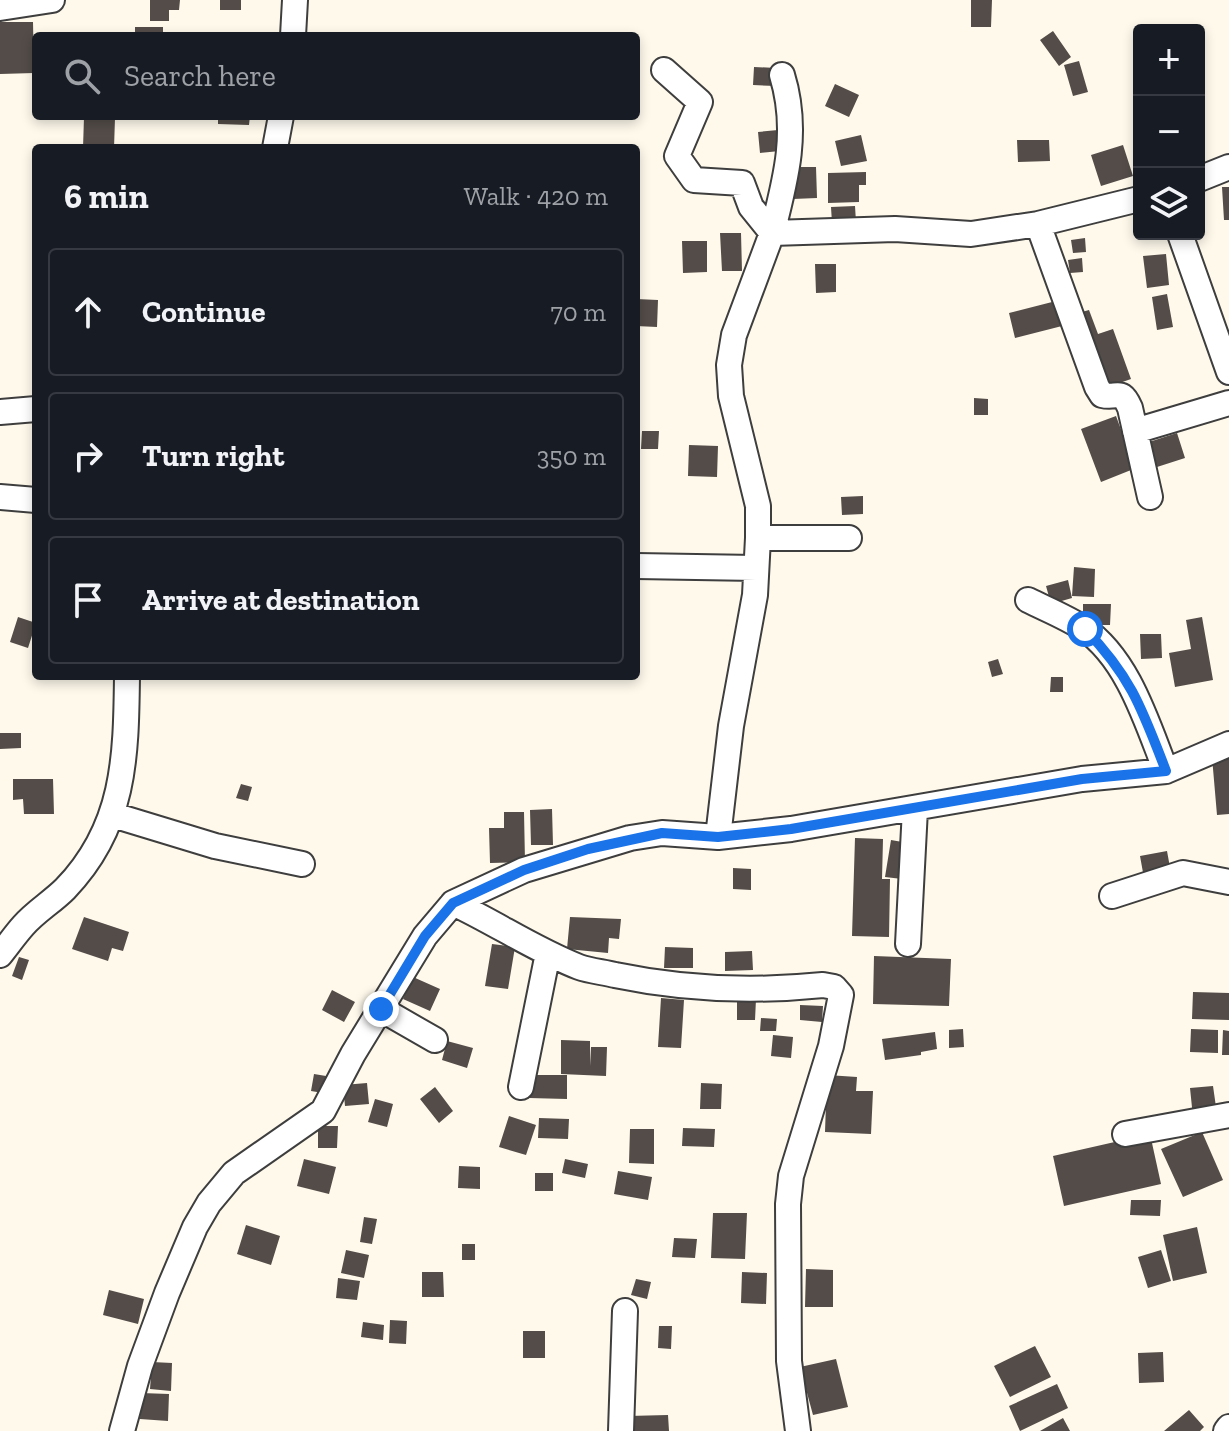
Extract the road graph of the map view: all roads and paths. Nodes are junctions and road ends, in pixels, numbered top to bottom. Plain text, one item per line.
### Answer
1 (52, 0) edge
2 (295, 0) edge
3 (0, 8) edge
4 (293, 32) edge
5 (664, 70) dead end
6 (782, 75) dead end
7 (280, 120) edge
8 (276, 144) edge
9 (1229, 167) edge
10 (1205, 177) edge
11 (1133, 200) edge
12 (1038, 224) junction
13 (772, 233) junction
14 (1182, 240) edge
15 (1229, 372) edge
16 (1229, 403) edge
17 (32, 409) edge
18 (0, 412) edge
19 (1135, 431) junction
20 (0, 497) edge
21 (1150, 497) dead end
22 (32, 500) edge
23 (758, 538) junction
24 (849, 538) dead end
25 (640, 566) edge
26 (756, 568) junction
27 (1028, 600) dead end
28 (127, 680) edge
29 (1229, 744) edge
30 (1166, 771) junction
31 (915, 809) junction
32 (113, 815) junction
33 (718, 837) junction
34 (302, 864) dead end
35 (1229, 882) edge
36 (1112, 896) dead end
37 (453, 903) junction
38 (908, 944) dead end
39 (548, 953) junction
40 (0, 955) edge
41 (381, 1009) junction
42 (435, 1040) dead end
43 (521, 1087) dead end
44 (1229, 1115) edge
45 (1125, 1134) dead end
46 (625, 1311) dead end
47 (122, 1431) edge
48 (621, 1431) edge
49 (798, 1431) edge

1 - 3 street
2 - 4 street
5 - 13 street
6 - 13 street
7 - 8 street
9 - 10 street
11 - 12 street
12 - 13 street
12 - 19 street
13 - 23 street
14 - 15 street
16 - 19 street
17 - 18 street
19 - 21 street
20 - 22 street
23 - 24 street
23 - 26 street
25 - 26 street
26 - 33 street
27 - 30 street
28 - 32 street
29 - 30 street
30 - 31 street
31 - 33 street
31 - 38 street
32 - 34 street
32 - 40 street
33 - 37 street
35 - 36 street
37 - 39 street
37 - 41 street
39 - 43 street
39 - 49 street
41 - 42 street
41 - 47 street
44 - 45 street
46 - 48 street

